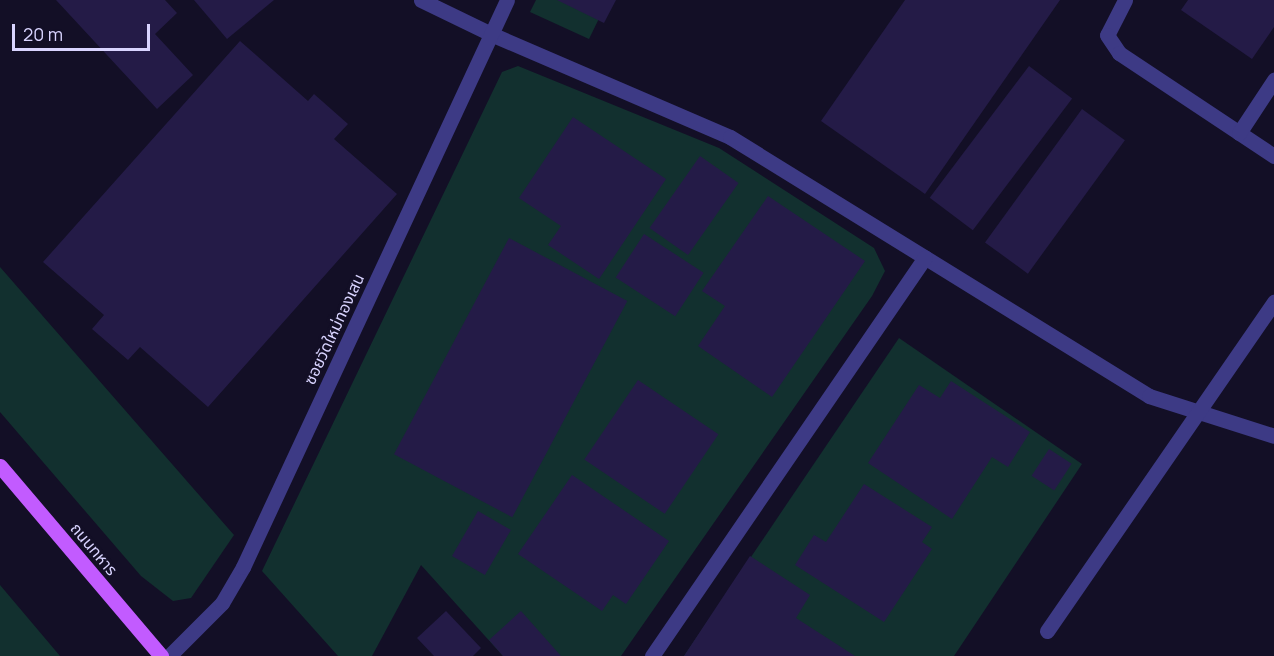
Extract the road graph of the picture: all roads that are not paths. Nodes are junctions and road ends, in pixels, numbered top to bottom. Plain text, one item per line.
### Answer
1 (421, 0) edge
2 (507, 0) edge
3 (1125, 0) edge
4 (491, 34) junction
5 (1274, 80) edge
6 (1239, 133) junction
7 (1274, 156) edge
8 (925, 257) junction
9 (1274, 302) edge
10 (1198, 411) junction
11 (1274, 436) edge
12 (0, 466) edge
13 (1047, 631) dead end
14 (161, 656) edge
15 (169, 656) edge
16 (652, 656) edge

1 - 4 street
2 - 4 street, ซอยวัดใหม่ทองเสน
3 - 6 street
4 - 8 street
4 - 15 street, ซอยวัดใหม่ทองเสน
5 - 6 street
6 - 7 street
8 - 10 street
8 - 16 street
9 - 10 street
10 - 11 street
10 - 13 street
12 - 14 main road, ถนนทหาร

